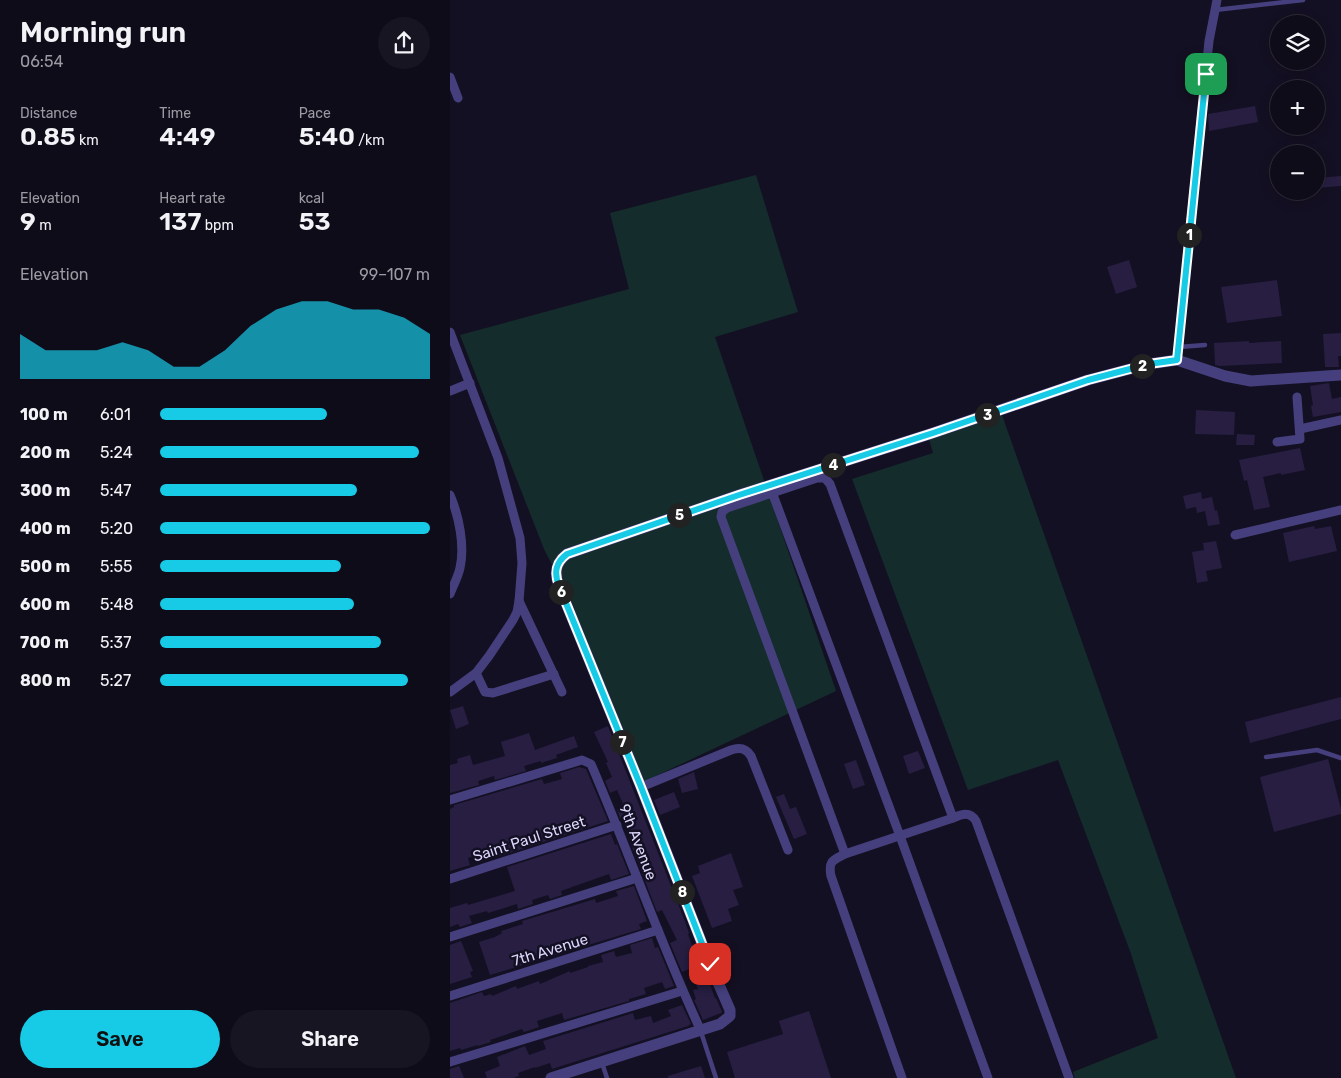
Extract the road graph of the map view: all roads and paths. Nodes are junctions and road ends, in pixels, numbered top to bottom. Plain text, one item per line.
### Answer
1 (1217, 0) edge
2 (1303, 0) edge
3 (1215, 10) junction
4 (450, 77) edge
5 (458, 98) dead end
6 (450, 332) edge
7 (1205, 345) dead end
8 (1179, 347) junction
9 (1177, 360) junction
10 (1341, 375) edge
11 (470, 383) junction
12 (450, 391) edge
13 (1297, 397) dead end
14 (1341, 420) edge
15 (1300, 429) junction
16 (1277, 442) dead end
17 (772, 492) junction
18 (450, 495) edge
19 (1341, 510) edge
20 (1235, 535) dead end
21 (450, 594) edge
22 (519, 601) junction
23 (476, 673) junction
24 (554, 674) junction
25 (450, 692) edge
26 (562, 692) dead end
27 (1266, 757) dead end
28 (1341, 758) edge
29 (641, 787) junction
30 (450, 800) edge
31 (953, 818) junction
32 (617, 825) junction
33 (900, 836) junction
34 (788, 850) dead end
35 (845, 854) junction
36 (637, 878) junction
37 (450, 879) edge
38 (658, 930) junction
39 (450, 937) edge
40 (682, 991) junction
41 (450, 996) edge
42 (701, 1030) junction
43 (450, 1062) edge
44 (602, 1062) junction
45 (551, 1078) edge
46 (607, 1078) edge
47 (716, 1078) edge
48 (902, 1078) edge
49 (988, 1078) edge
50 (1069, 1078) edge

1 - 3 street
2 - 3 lane
3 - 8 street
4 - 5 street
6 - 11 street
7 - 8 lane
8 - 9 street
9 - 10 street
9 - 29 street
11 - 12 street
11 - 22 street
13 - 15 street
14 - 15 street
15 - 16 street
17 - 31 street
17 - 33 street
17 - 35 street
18 - 21 street
19 - 20 street
22 - 23 street
22 - 24 street
23 - 24 street
23 - 25 street
24 - 26 street
27 - 28 lane
29 - 34 street
29 - 42 street
30 - 32 street, 9th Avenue
31 - 33 street
31 - 50 street
32 - 36 street, 9th Avenue
32 - 37 street, Saint Paul Street
33 - 35 street
33 - 49 street
35 - 48 street
36 - 38 street, 9th Avenue
36 - 39 street
38 - 40 street, 9th Avenue
38 - 41 street, 7th Avenue
40 - 42 street, 9th Avenue
40 - 43 street
42 - 44 street
42 - 47 lane
44 - 45 street
44 - 46 lane

